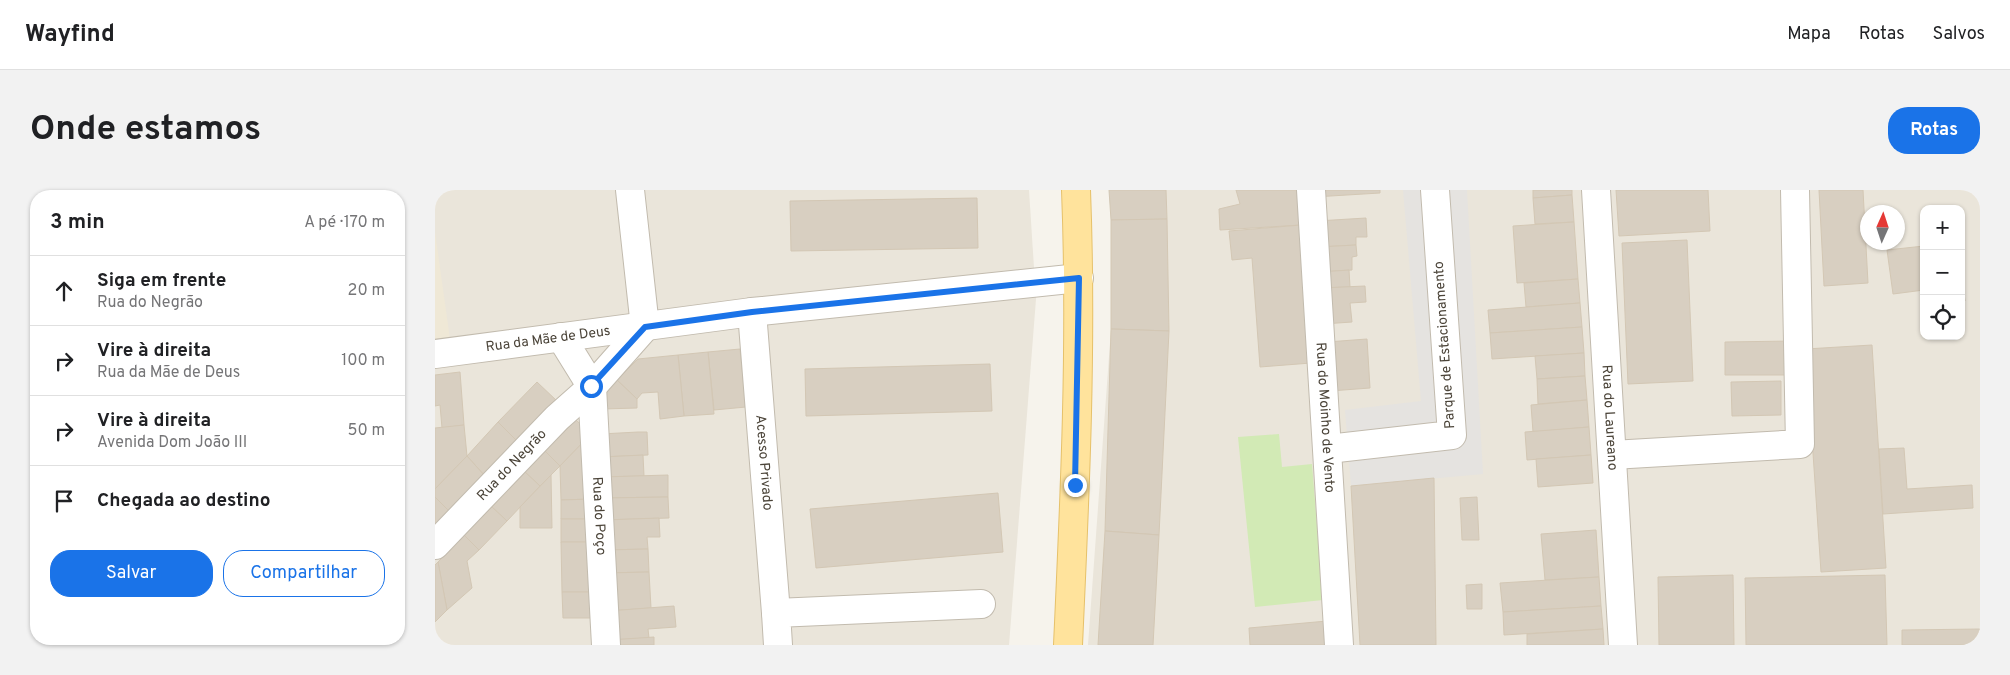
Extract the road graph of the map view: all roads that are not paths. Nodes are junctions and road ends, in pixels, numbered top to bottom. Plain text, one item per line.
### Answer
1 (1076, 190) edge
2 (1311, 190) edge
3 (1435, 190) edge
4 (1597, 190) edge
5 (1795, 190) edge
6 (636, 191) edge
7 (1079, 278) junction
8 (752, 312) junction
9 (645, 327) junction
10 (561, 337) junction
11 (435, 354) edge
12 (591, 386) junction
13 (1328, 449) junction
14 (1612, 455) junction
15 (435, 545) edge
16 (981, 604) dead end
17 (776, 613) junction
18 (606, 645) edge
19 (778, 645) edge
20 (1068, 645) edge
21 (1339, 645) edge
22 (1623, 645) edge

1 - 7 main road
2 - 13 street, Rua do Moinho de Vento
3 - 13 street, Parque de Estacionamento
4 - 14 street, Rua do Laureano
5 - 14 street
6 - 9 street
7 - 8 street, Rua da Mãe de Deus
7 - 20 main road
8 - 9 street, Rua da Mãe de Deus
8 - 17 street, Acesso Privado
9 - 10 street, Rua da Mãe de Deus
9 - 12 street, Rua do Negrão
10 - 11 street, Rua da Mãe de Deus
10 - 12 street
12 - 15 street, Rua do Negrão
12 - 18 street, Rua do Poço
13 - 21 street, Rua do Moinho de Vento
14 - 22 street, Rua do Laureano
16 - 17 street
17 - 19 street, Acesso Privado

